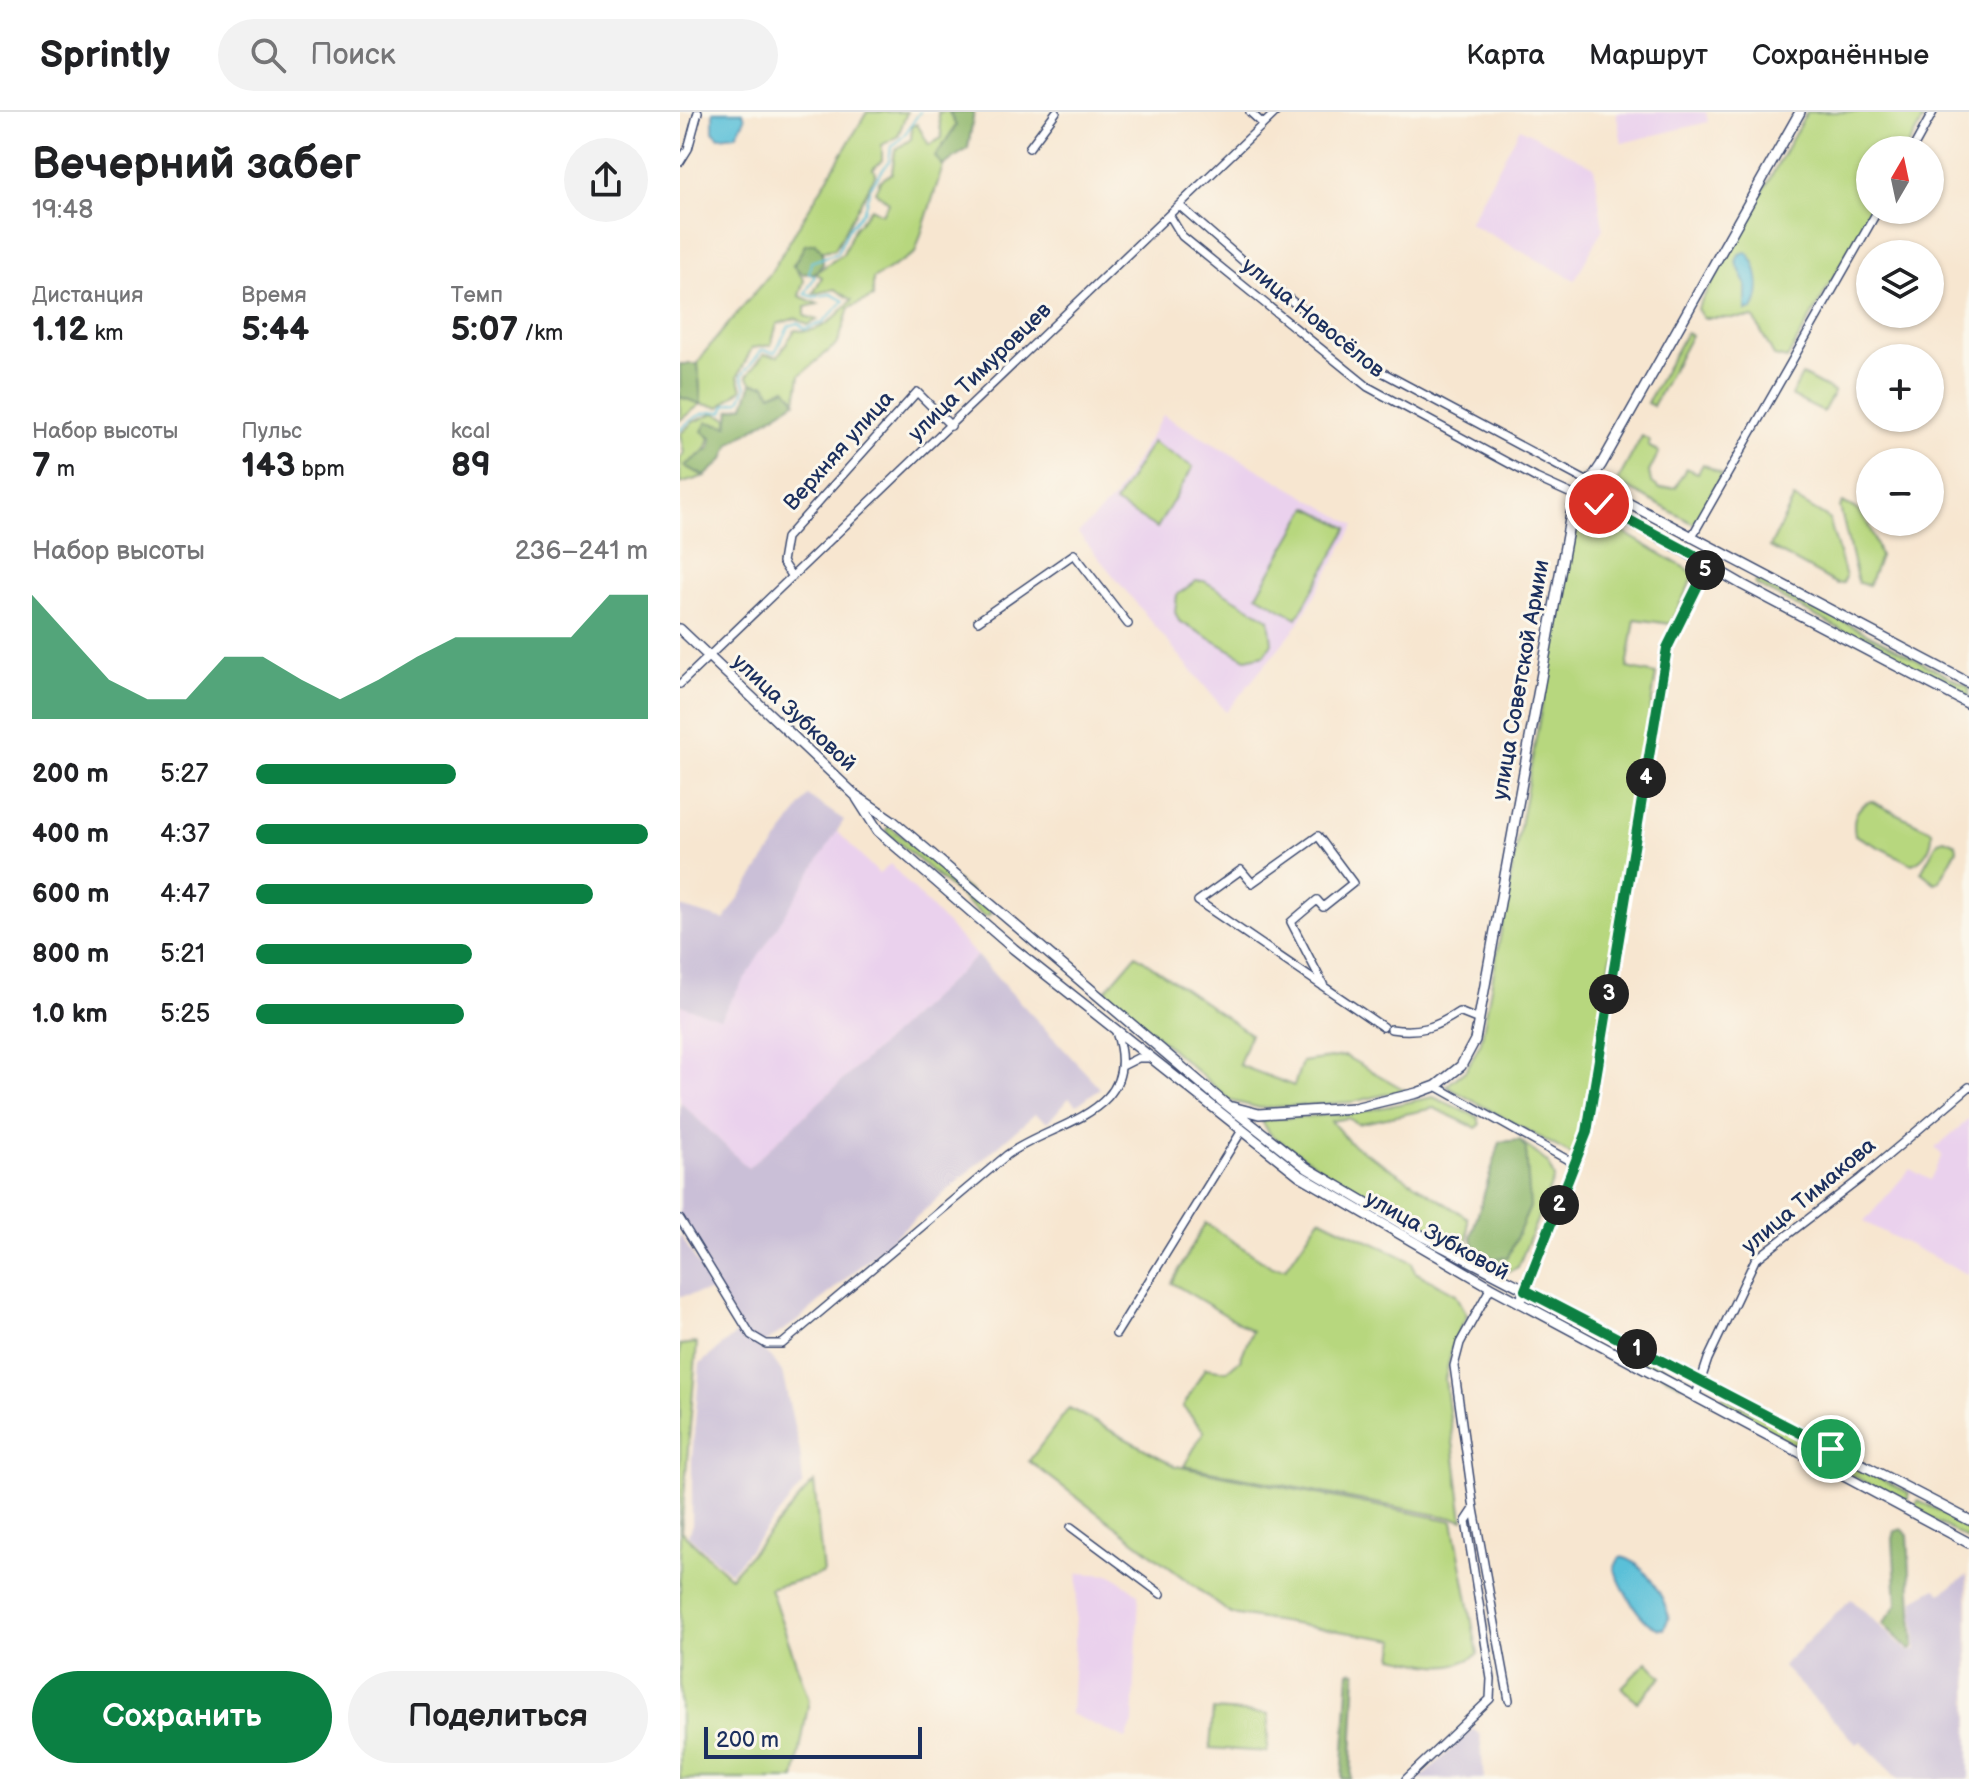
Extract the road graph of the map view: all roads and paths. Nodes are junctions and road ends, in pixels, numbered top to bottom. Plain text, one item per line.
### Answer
1 (698, 112) edge
2 (1056, 112) edge
3 (1250, 112) edge
4 (1276, 112) edge
5 (1800, 112) edge
6 (1933, 112) edge
7 (1263, 124) junction
8 (1920, 136) edge
9 (1029, 148) dead end
10 (680, 162) edge
11 (1180, 206) junction
12 (1170, 216) junction
13 (1870, 224) edge
14 (951, 426) junction
15 (1499, 436) junction
16 (1489, 454) junction
17 (1588, 482) junction
18 (1578, 497) junction
19 (1691, 538) junction
20 (1714, 550) junction
21 (1709, 563) junction
22 (792, 577) junction
23 (978, 621) dead end
24 (1128, 624) dead end
25 (680, 629) edge
26 (708, 657) junction
27 (1969, 683) edge
28 (680, 684) edge
29 (1969, 704) edge
30 (855, 795) junction
31 (893, 821) junction
32 (878, 831) junction
33 (993, 907) junction
34 (1010, 919) junction
35 (982, 922) junction
36 (997, 934) junction
37 (1028, 934) junction
38 (1014, 949) junction
39 (1323, 984) junction
40 (1098, 996) junction
41 (1085, 1007) junction
42 (1479, 1020) junction
43 (1116, 1032) junction
44 (1148, 1058) junction
45 (1122, 1066) junction
46 (1436, 1086) junction
47 (1969, 1087) edge
48 (1228, 1106) junction
49 (1259, 1114) junction
50 (1244, 1119) junction
51 (1238, 1129) junction
52 (1575, 1164) junction
53 (680, 1219) edge
54 (1491, 1287) junction
55 (1525, 1290) junction
56 (1520, 1303) junction
57 (1116, 1334) dead end
58 (1703, 1382) junction
59 (1695, 1398) junction
60 (1917, 1493) junction
61 (1474, 1509) junction
62 (1907, 1511) junction
63 (1969, 1520) edge
64 (1071, 1527) dead end
65 (1969, 1543) edge
66 (1161, 1594) dead end
67 (1491, 1679) junction
68 (1505, 1681) junction
69 (1509, 1700) dead end
70 (1406, 1779) edge

1 - 10 street
2 - 9 street
3 - 7 street
4 - 7 street, улица Тимуровцев
5 - 17 main road, улица Советской Армии
6 - 8 street
7 - 11 street, улица Тимуровцев
11 - 12 street, улица Тимуровцев
11 - 15 street, улица Новосёлов
12 - 14 street, улица Тимуровцев
12 - 16 street, улица Новосёлов
13 - 19 street
14 - 22 street, улица Тимуровцев
14 - 22 street, Верхняя улица
15 - 16 street
15 - 17 street, улица Новосёлов
16 - 18 street, улица Новосёлов
17 - 18 main road, улица Советской Армии
17 - 19 main road, улица Новосёлов
18 - 21 main road, улица Новосёлов
18 - 42 main road, улица Советской Армии
19 - 20 main road, улица Новосёлов
20 - 21 main road
20 - 27 main road, улица Новосёлов
21 - 29 main road, улица Новосёлов
21 - 52 main road
22 - 26 street, улица Тимуровцев
23 - 24 street
25 - 26 main road, улица Зубковой
26 - 28 street
26 - 30 main road, улица Зубковой
30 - 31 main road, улица Зубковой
30 - 32 main road, улица Зубковой
31 - 32 main road
31 - 33 main road, улица Зубковой
32 - 35 main road, улица Зубковой
33 - 34 main road, улица Зубковой
33 - 35 main road
34 - 36 main road
34 - 37 main road, улица Зубковой
35 - 36 main road, улица Зубковой
36 - 38 main road, улица Зубковой
37 - 38 main road
37 - 40 main road, улица Зубковой
38 - 41 main road, улица Зубковой
39 - 39 street
39 - 42 street
40 - 41 main road
40 - 48 main road, улица Зубковой
41 - 43 main road, улица Зубковой
42 - 46 main road, улица Советской Армии
43 - 44 main road, улица Зубковой
43 - 45 street
44 - 45 street
44 - 51 main road, улица Зубковой
45 - 53 street
46 - 49 main road, улица Советской Армии
46 - 52 street
47 - 58 street, улица Тимакова
48 - 49 main road, улица Советской Армии
48 - 50 main road, улица Зубковой
49 - 50 main road
50 - 51 main road
50 - 55 main road, улица Зубковой
51 - 54 main road, улица Зубковой
51 - 57 street
52 - 55 main road
54 - 56 main road, улица Зубковой
54 - 61 street
55 - 56 main road
55 - 58 main road, улица Зубковой
56 - 59 main road, улица Зубковой
58 - 59 street, улица Тимакова
58 - 60 main road, улица Зубковой
59 - 62 main road, улица Зубковой
60 - 62 street
60 - 63 main road, улица Зубковой
61 - 67 street
61 - 68 street
62 - 65 main road, улица Зубковой
64 - 66 street
67 - 68 street
67 - 70 street
68 - 69 street

